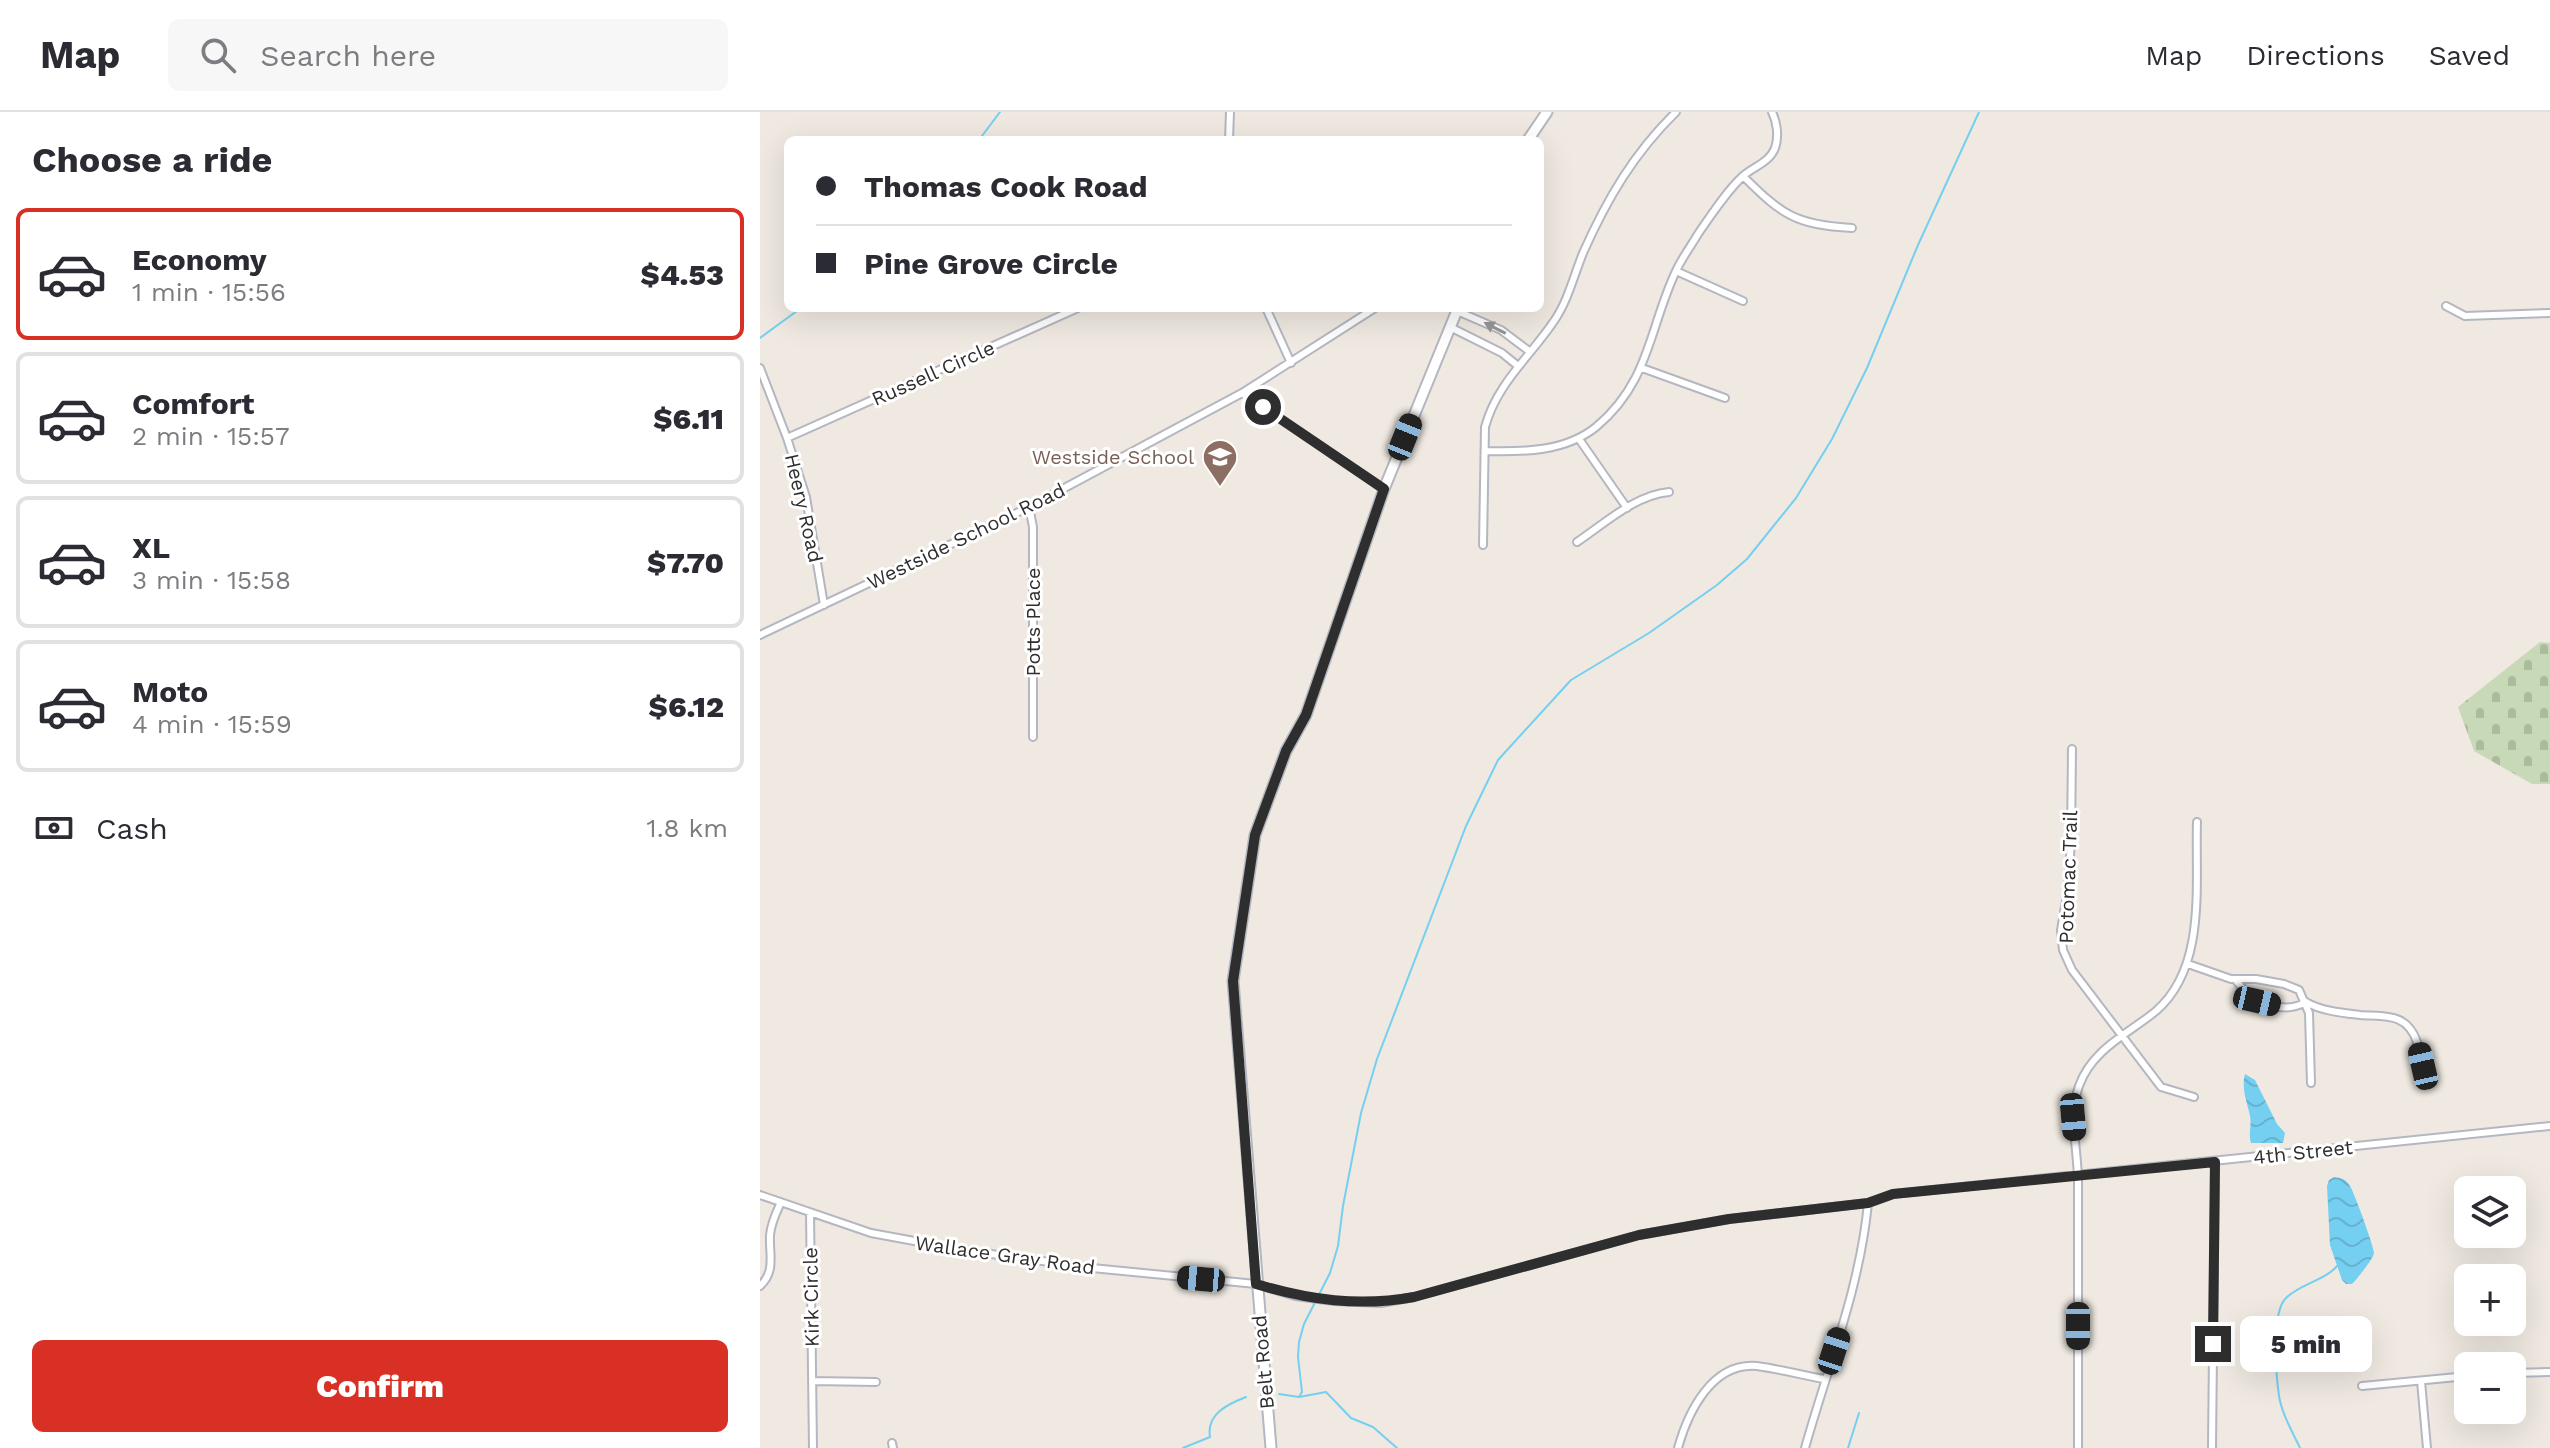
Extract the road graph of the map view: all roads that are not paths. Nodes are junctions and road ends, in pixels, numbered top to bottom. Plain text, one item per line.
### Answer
1 (1230, 112) edge
2 (1547, 112) edge
3 (1676, 112) edge
4 (1772, 112) edge
5 (1229, 136) edge
6 (1531, 136) edge
7 (1743, 176) junction
8 (1852, 228) dead end
9 (1676, 271) junction
10 (1743, 301) dead end
11 (2446, 306) dead end
12 (1069, 312) edge
13 (1268, 312) edge
14 (1369, 312) edge
15 (1456, 312) edge
16 (1461, 312) edge
17 (2550, 313) edge
18 (1450, 327) junction
19 (1529, 351) junction
20 (1291, 363) junction
21 (1518, 366) junction
22 (760, 368) edge
23 (1642, 368) junction
24 (1242, 393) junction
25 (1725, 398) dead end
26 (787, 438) junction
27 (1579, 439) junction
28 (1485, 451) junction
29 (1384, 489) junction
30 (1669, 492) dead end
31 (1029, 507) junction
32 (1627, 508) junction
33 (1577, 542) dead end
34 (1483, 545) dead end
35 (824, 605) junction
36 (760, 635) edge
37 (1033, 737) dead end
38 (2072, 749) dead end
39 (2197, 822) dead end
40 (2188, 964) junction
41 (2235, 979) junction
42 (2306, 1002) junction
43 (2122, 1035) junction
44 (2423, 1066) dead end
45 (2311, 1083) dead end
46 (2194, 1097) dead end
47 (2550, 1126) edge
48 (2215, 1162) junction
49 (2078, 1174) junction
50 (760, 1195) edge
51 (781, 1202) junction
52 (1868, 1203) junction
53 (810, 1213) junction
54 (1256, 1284) junction
55 (760, 1286) edge
56 (2550, 1372) edge
57 (2526, 1373) edge
58 (2454, 1377) edge
59 (1824, 1379) junction
60 (812, 1381) junction
61 (2421, 1381) junction
62 (876, 1382) dead end
63 (2362, 1386) dead end
64 (813, 1448) edge
65 (1271, 1448) edge
66 (1678, 1448) edge
67 (1805, 1448) edge
68 (2078, 1448) edge
69 (2212, 1448) edge
70 (2427, 1448) edge

1 - 5 street
2 - 6 street
3 - 19 street
4 - 7 street
7 - 8 street
7 - 9 street
9 - 10 street
9 - 23 street
11 - 17 street
12 - 26 street, Russell Circle
13 - 20 street
14 - 20 street, Westside School Road
15 - 18 street, Belt Road
19 -> 16 street
18 - 21 street
18 - 29 street, Belt Road
19 - 21 street
20 - 24 street, Westside School Road
21 - 28 street
22 - 26 street, Heery Road
23 - 25 street
23 - 27 street
24 - 29 street
24 - 31 street, Westside School Road
26 - 35 street, Heery Road
27 - 28 street
27 - 32 street
28 - 34 street
29 - 54 street, Belt Road
30 - 32 street
31 - 35 street, Westside School Road
31 - 37 street, Potts Place
32 - 33 street
35 - 36 street, Westside School Road
38 - 43 street, Potomac Trail
39 - 40 street
40 - 41 street
40 - 43 street
41 - 42 street
41 - 42 street
42 - 44 street
42 - 45 street
43 - 46 street, Potomac Trail
43 - 49 street
47 - 48 street, 4th Street
48 - 49 street, 4th Street
48 - 69 street
49 - 52 street, 4th Street
49 - 68 street
50 - 51 street, Wallace Gray Road
51 - 53 street, Wallace Gray Road
51 - 55 street
52 - 54 street, 4th Street
52 - 59 street
53 - 54 street, Wallace Gray Road
53 - 60 street, Kirk Circle
54 - 65 street, Belt Road
56 - 57 street
58 - 61 street
59 - 66 street
59 - 67 street
60 - 62 street
60 - 64 street, Kirk Circle
61 - 63 street
61 - 70 street

